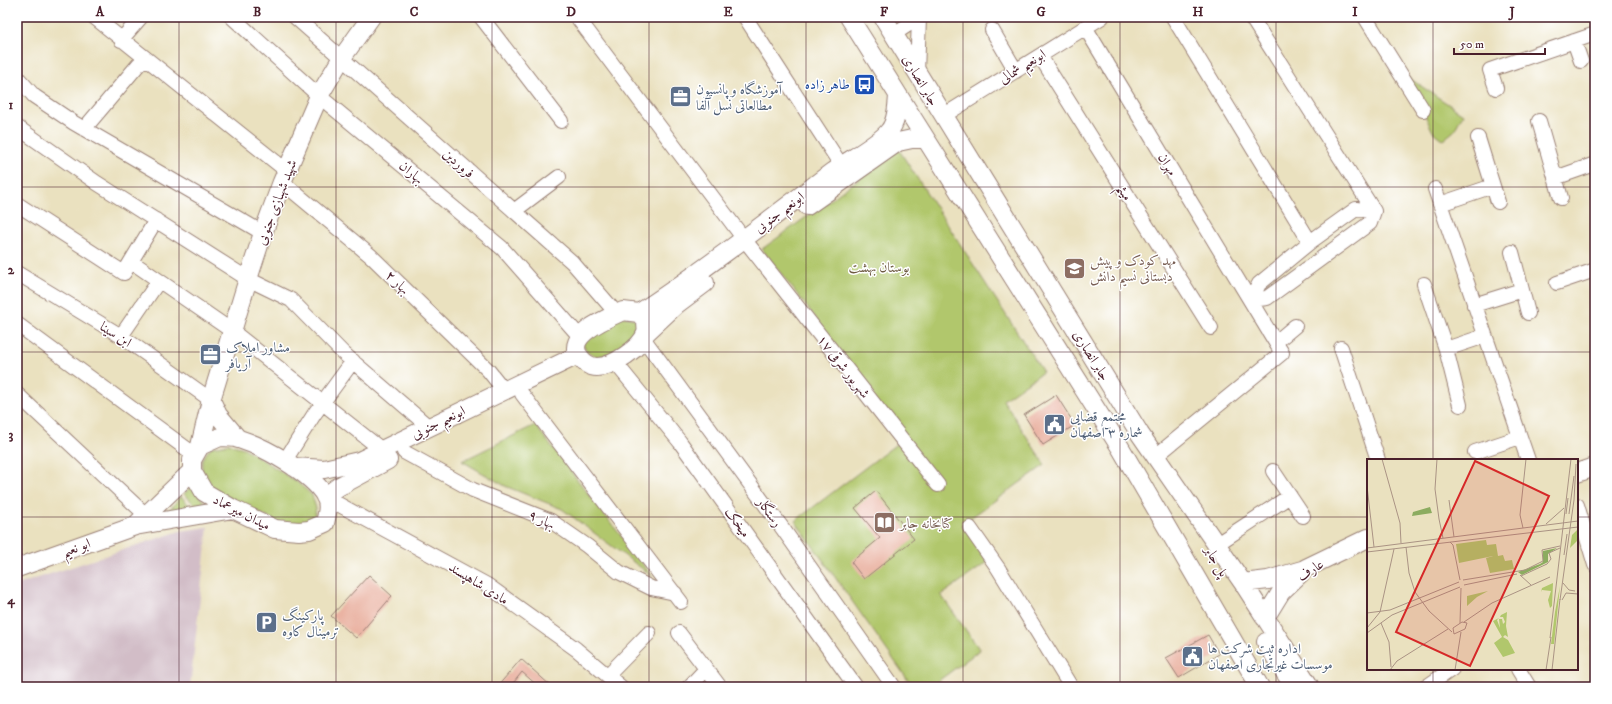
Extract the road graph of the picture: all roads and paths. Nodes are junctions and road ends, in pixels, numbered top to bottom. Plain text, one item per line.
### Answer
1 (94, 17) edge
2 (141, 17) edge
3 (232, 17) edge
4 (294, 17) edge
5 (371, 17) edge
6 (481, 17) edge
7 (577, 17) edge
8 (745, 17) edge
9 (849, 17) edge
10 (919, 17) edge
11 (1102, 17) edge
12 (1173, 17) edge
13 (1251, 17) edge
14 (1370, 18) edge
15 (890, 23) edge
16 (1085, 27) junction
17 (992, 30) dead end
18 (1595, 34) edge
19 (121, 40) junction
20 (1574, 41) junction
21 (866, 45) junction
22 (1040, 56) junction
23 (144, 58) junction
24 (341, 59) junction
25 (1581, 61) dead end
26 (1016, 71) junction
27 (917, 73) junction
28 (17, 77) edge
29 (1496, 88) dead end
30 (319, 96) junction
31 (898, 96) junction
32 (1423, 110) dead end
33 (943, 116) junction
34 (561, 121) dead end
35 (1539, 121) dead end
36 (17, 127) edge
37 (84, 129) junction
38 (1478, 138) dead end
39 (925, 140) junction
40 (1595, 164) edge
41 (841, 165) junction
42 (285, 177) junction
43 (558, 177) dead end
44 (1556, 178) junction
45 (1493, 186) junction
46 (1435, 190) dead end
47 (1561, 198) dead end
48 (1498, 202) dead end
49 (17, 204) edge
50 (1440, 204) junction
51 (514, 211) junction
52 (1374, 211) junction
53 (156, 220) junction
54 (263, 233) junction
55 (1314, 239) junction
56 (747, 243) junction
57 (1330, 252) junction
58 (1512, 252) dead end
59 (1282, 265) junction
60 (128, 268) junction
61 (1595, 270) edge
62 (17, 273) edge
63 (248, 279) junction
64 (1293, 279) junction
65 (158, 282) junction
66 (1557, 283) dead end
67 (1424, 284) dead end
68 (1522, 290) junction
69 (1251, 300) junction
70 (1474, 305) junction
71 (639, 313) junction
72 (1528, 313) dead end
73 (614, 315) junction
74 (17, 324) edge
75 (1295, 326) dead end
76 (1211, 328) dead end
77 (232, 331) junction
78 (121, 336) junction
79 (645, 336) junction
80 (1485, 336) junction
81 (1276, 342) junction
82 (1341, 348) dead end
83 (1446, 349) junction
84 (581, 352) junction
85 (353, 361) junction
86 (614, 361) junction
87 (504, 390) junction
88 (17, 394) edge
89 (522, 394) junction
90 (211, 400) junction
91 (323, 403) junction
92 (1460, 405) dead end
93 (429, 427) junction
94 (1140, 434) junction
95 (1520, 437) junction
96 (238, 439) junction
97 (1120, 447) junction
98 (382, 450) junction
99 (404, 452) junction
100 (1475, 452) dead end
101 (1156, 456) junction
102 (196, 457) junction
103 (1378, 459) edge
104 (1528, 459) edge
105 (289, 465) junction
106 (1595, 467) edge
107 (1273, 471) dead end
108 (1578, 473) edge
109 (938, 485) dead end
110 (1290, 496) junction
111 (325, 497) junction
112 (1578, 508) edge
113 (233, 509) junction
114 (1303, 516) dead end
115 (141, 521) junction
116 (970, 528) dead end
117 (1367, 538) edge
118 (1217, 544) junction
119 (1595, 564) edge
120 (17, 568) edge
121 (1306, 568) junction
122 (1244, 583) junction
123 (1265, 618) junction
124 (649, 633) dead end
125 (679, 633) dead end
126 (706, 669) junction
127 (1451, 670) edge
128 (1519, 670) edge
129 (608, 675) junction
130 (621, 687) edge
131 (689, 687) edge
132 (720, 687) edge
133 (856, 687) edge
134 (894, 687) edge
135 (1071, 687) edge
136 (1260, 687) edge
137 (1273, 687) edge
138 (1294, 687) edge
139 (1310, 687) edge
140 (1426, 687) edge
141 (1529, 687) edge

1 - 19 street, بهار ۲
2 - 19 street
3 - 30 street, بهاران
4 - 24 street, فروردین
5 - 24 main road, شهید شهبازی جنوبی
6 - 34 street
7 - 56 street, ۱۷ شهریور شرقی
8 - 41 street
9 - 21 main road, جابر انصاری
10 - 15 street
10 - 27 street
11 - 16 street, ابونعیم شمالی
12 - 55 street
13 - 52 street
14 - 32 street
15 - 21 main road
15 - 27 main road, جابر انصاری
16 - 22 street, ابونعیم شمالی
16 - 69 street, مهران
17 - 26 street
18 - 20 street
19 - 23 street, بهار ۲
20 - 25 street
20 - 29 street
21 - 31 main road, جابر انصاری
22 - 26 street, ابونعیم شمالی
22 - 76 street, میثم
23 - 37 street
23 - 42 street, بهار ۲
24 - 30 main road, شهید شهبازی جنوبی
24 - 51 street, فروردین
26 - 33 street, ابونعیم شمالی
27 - 33 main road, جابر انصاری
28 - 37 street
30 - 42 main road, شهید شهبازی جنوبی
30 - 84 street, بهاران
31 - 39 main road, جابر انصاری
31 - 41 main road, ابونعیم جنوبی
33 - 94 main road, جابر انصاری
35 - 44 street
36 - 53 street
37 - 54 street
38 - 45 street
39 - 56 main road, ابونعیم جنوبی
39 - 97 main road, جابر انصاری
40 - 44 street
41 - 56 main road, ابونعیم جنوبی
42 - 54 main road, شهید شهبازی جنوبی
42 - 87 street, بهار ۲
43 - 51 street
44 - 47 street
45 - 48 street
45 - 50 street
46 - 50 street
49 - 60 street
50 - 70 street
51 - 73 street, فروردین
52 - 55 street
52 - 57 street
53 - 60 street
53 - 63 street
54 - 63 main road, شهید شهبازی جنوبی
55 - 57 street
55 - 59 street
56 - 71 main road, ابونعیم جنوبی
56 - 79 main road, ابونعیم جنوبی
56 - 109 street, ۱۷ شهریور شرقی
57 - 64 street
58 - 68 street
59 - 64 street
59 - 69 street
60 - 65 street
61 - 66 street
62 - 78 street, ابن سینا
63 - 77 main road, شهید شهبازی جنوبی
63 - 85 street
64 - 69 street
65 - 77 street
65 - 78 street
67 - 83 street
68 - 70 street
68 - 72 street
69 - 81 street, مهران
70 - 80 street
71 - 73 main road
71 - 79 main road
73 - 84 main road
74 - 102 street
75 - 81 street
77 - 90 main road, شهید شهبازی جنوبی
77 - 91 street
78 - 90 street, ابن سینا
79 - 86 main road
79 - 134 street, رستگار
80 - 83 street
80 - 95 street
81 - 101 street
82 - 103 street
83 - 92 street
84 - 86 main road
84 - 87 main road, ابونعیم جنوبی
84 - 89 main road, ابونعیم جنوبی
85 - 91 street
85 - 93 street
86 - 133 street, میخک
87 - 93 main road, ابونعیم جنوبی
88 - 115 street
89 - 99 main road, ابونعیم جنوبی
89 - 99 street, بهار ۹
90 - 96 main road
90 - 102 main road, شهید شهبازی جنوبی
91 - 98 street
91 - 105 street
93 - 98 main road, ابونعیم جنوبی
94 - 101 main road, جابر انصاری
94 - 138 main road, پل جابر
95 - 100 street
95 - 104 street
96 - 102 main road
96 - 105 main road
97 - 136 main road, جابر انصاری
97 - 137 main road, پل جابر
98 - 105 main road, ابونعیم جنوبی
99 - 111 main road, ابونعیم جنوبی
101 - 118 main road, جابر انصاری
102 - 113 main road, میدان میرعماد
102 - 115 main road, ابو نعیم
105 - 111 main road
106 - 108 main road
107 - 110 street
110 - 114 street
110 - 118 street
111 - 113 main road, میدان میرعماد
111 - 129 street, مادی شاهپسند
112 - 119 street
113 - 115 main road, ابو نعیم
115 - 120 main road, ابو نعیم
116 - 135 street
117 - 121 main road, عارف
118 - 122 main road, جابر انصاری
121 - 122 main road
121 - 123 main road, عارف
122 - 123 main road, جابر انصاری
123 - 139 main road, جابر انصاری
124 - 129 street
125 - 126 street
126 - 131 street
126 - 132 street
127 - 140 street
128 - 141 street
129 - 130 street, مادی شاهپسند

